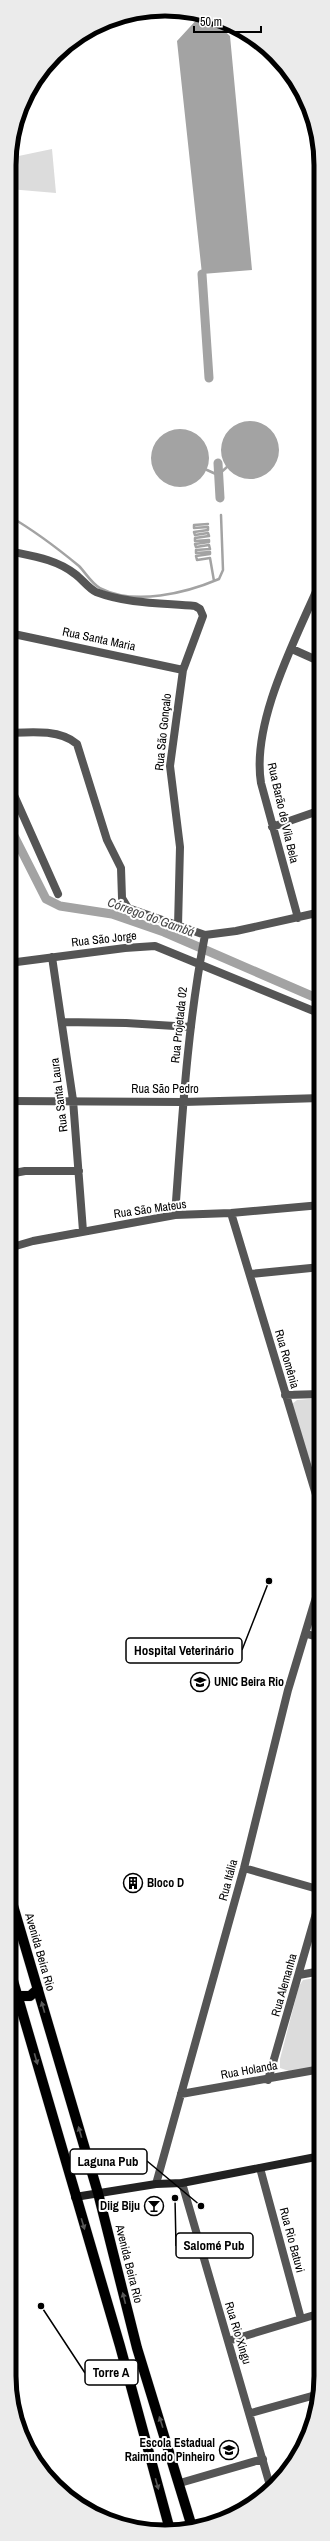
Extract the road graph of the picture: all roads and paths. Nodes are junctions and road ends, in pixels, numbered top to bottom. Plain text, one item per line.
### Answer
1 (16, 553) edge
2 (314, 597) edge
3 (16, 634) edge
4 (292, 649) junction
5 (314, 659) edge
6 (183, 670) junction
7 (16, 733) edge
8 (16, 800) edge
9 (314, 812) edge
10 (272, 827) junction
11 (58, 894) dead end
12 (314, 914) edge
13 (298, 918) junction
14 (178, 926) junction
15 (205, 937) junction
16 (52, 957) junction
17 (199, 961) junction
18 (16, 962) edge
19 (314, 1011) edge
20 (62, 1022) junction
21 (191, 1028) junction
22 (314, 1098) edge
23 (72, 1100) junction
24 (16, 1101) edge
25 (183, 1102) junction
26 (79, 1171) junction
27 (16, 1173) edge
28 (314, 1206) edge
29 (231, 1213) junction
30 (175, 1215) junction
31 (83, 1231) junction
32 (16, 1246) edge
33 (314, 1268) edge
34 (250, 1274) junction
35 (314, 1394) edge
36 (285, 1395) junction
37 (314, 1488) edge
38 (314, 1608) edge
39 (307, 1634) junction
40 (314, 1636) edge
41 (244, 1868) junction
42 (314, 1888) edge
43 (16, 1915) edge
44 (314, 1921) edge
45 (314, 1972) edge
46 (299, 1975) junction
47 (38, 1989) junction
48 (16, 1992) edge
49 (17, 1996) junction
50 (314, 2070) edge
51 (268, 2080) junction
52 (181, 2094) junction
53 (314, 2157) edge
54 (260, 2168) junction
55 (182, 2183) junction
56 (156, 2184) junction
57 (98, 2193) junction
58 (75, 2197) junction
59 (314, 2315) edge
60 (301, 2319) junction
61 (228, 2340) junction
62 (120, 2346) junction
63 (137, 2348) junction
64 (313, 2396) edge
65 (250, 2414) junction
66 (263, 2459) junction
67 (269, 2482) edge
68 (180, 2483) junction
69 (191, 2523) edge
70 (169, 2525) edge

1 - 6 street, Rua São Gonçalo
2 - 4 street, Rua Barão de Vila Bela
3 - 6 street, Rua Santa Maria
4 - 5 street
4 - 10 street, Rua Barão de Vila Bela
6 - 14 street, Rua São Gonçalo
7 - 14 street
8 - 11 street
9 - 10 street
10 - 13 street, Rua Barão de Vila Bela
12 - 13 street
13 - 15 street
14 - 15 street
15 - 17 street, Rua Projetada 02
16 - 17 street, Rua São Jorge
16 - 18 street, Rua São Jorge
16 - 20 street, Rua Santa Laura
17 - 19 street, Rua São Jorge
17 - 21 street, Rua Projetada 02
20 - 21 street
20 - 23 street, Rua Santa Laura
21 - 25 street, Rua Projetada 02
22 - 25 street, Rua São Pedro
23 - 24 street, Rua São Pedro
23 - 25 street, Rua São Pedro
23 - 26 street, Rua Santa Laura
25 - 30 street, Rua Projetada 02
26 - 27 street
26 - 31 street, Rua Santa Laura
28 - 29 street, Rua São Mateus
29 - 30 street, Rua São Mateus
29 - 34 street, Rua Romênia
30 - 31 street, Rua São Mateus
31 - 32 street, Rua São Mateus
33 - 34 street
34 - 36 street, Rua Romênia
35 - 36 street
36 - 37 street, Rua Romênia
38 - 39 street, Rua Itália
39 - 40 street
39 - 41 street, Rua Itália
41 - 42 street
41 - 52 street, Rua Itália
43 - 47 main road, Avenida Beira Rio
44 - 46 street, Rua Alemanha
45 - 46 street
46 - 51 street, Rua Alemanha
47 - 49 main road
57 -> 47 main road, Avenida Beira Rio
48 - 49 main road
49 -> 58 main road
50 - 51 street, Rua Holanda
51 - 52 street, Rua Holanda
52 - 56 street, Rua Itália
53 - 54 main road
54 - 55 main road
54 - 60 street, Rua Rio Batuvi
55 - 56 main road
55 - 61 street, Rua Rio Xingu
56 - 57 main road
57 - 58 main road
63 -> 57 main road, Avenida Beira Rio
58 -> 62 main road
59 - 60 street
60 - 61 street
61 - 65 street, Rua Rio Xingu
62 - 63 main road
62 -> 70 main road
68 -> 63 main road, Avenida Beira Rio
64 - 65 street
65 - 66 street, Rua Rio Xingu
66 - 67 street, Rua Rio Xingu
66 - 68 street
68 - 69 main road, Avenida Beira Rio

